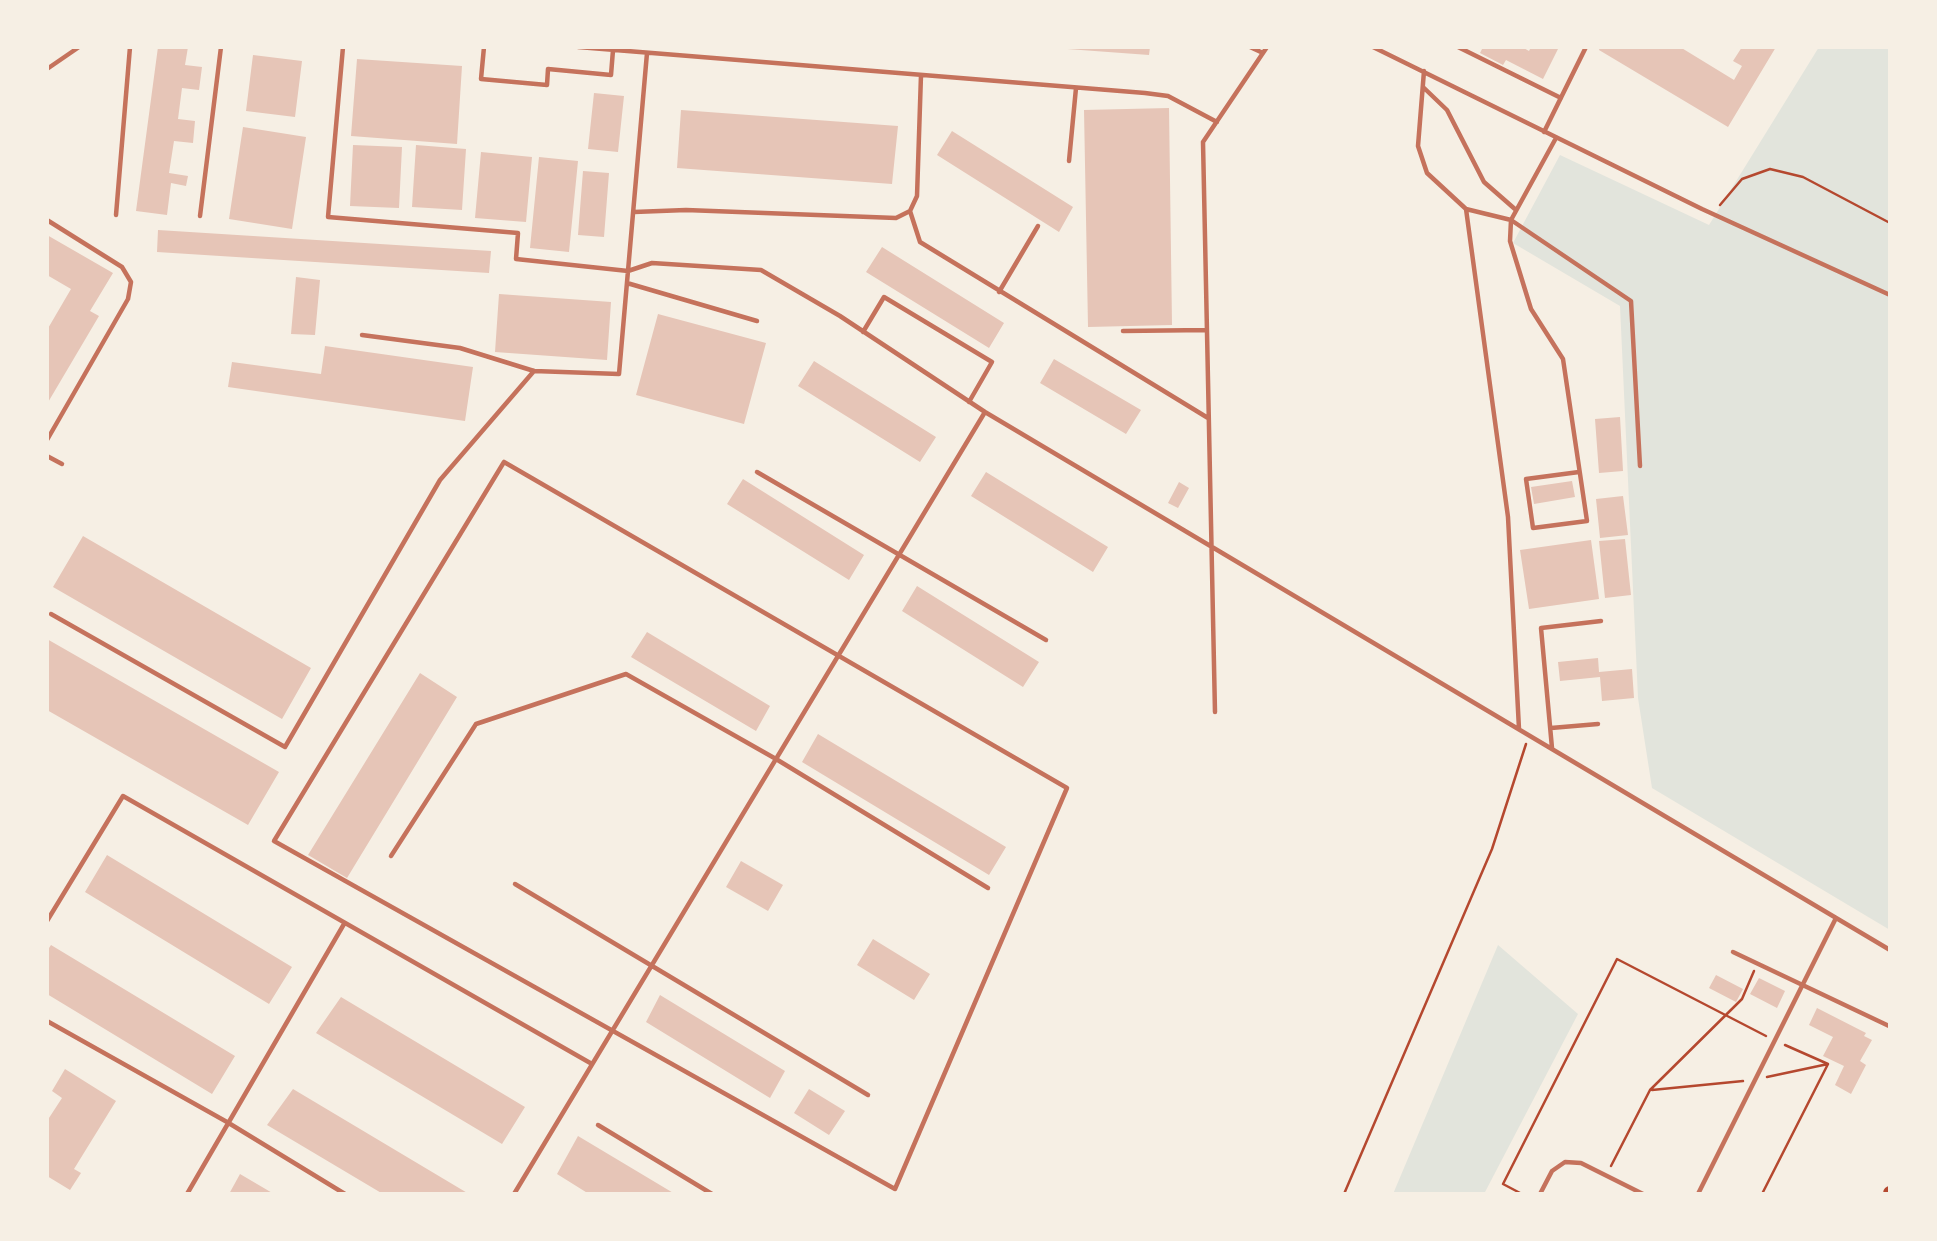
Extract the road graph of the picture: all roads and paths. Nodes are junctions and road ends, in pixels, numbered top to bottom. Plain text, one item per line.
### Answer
1 (79, 47) edge
2 (130, 47) edge
3 (221, 47) edge
4 (343, 47) edge
5 (484, 47) edge
6 (578, 47) edge
7 (1250, 47) edge
8 (1267, 47) edge
9 (1373, 47) edge
10 (1458, 47) edge
11 (1586, 47) edge
12 (613, 50) junction
13 (648, 53) junction
14 (1263, 53) junction
15 (47, 69) edge
16 (1424, 71) junction
17 (921, 75) junction
18 (1423, 87) junction
19 (1076, 88) junction
20 (1561, 98) junction
21 (1217, 122) junction
22 (1544, 132) junction
23 (1556, 138) junction
24 (1069, 161) dead end
25 (1466, 209) junction
26 (1516, 210) junction
27 (910, 211) junction
28 (634, 212) junction
29 (1713, 214) junction
30 (116, 215) dead end
31 (200, 216) dead end
32 (47, 220) edge
33 (1511, 220) junction
34 (1890, 223) edge
35 (1038, 226) dead end
36 (628, 271) junction
37 (627, 283) junction
38 (999, 292) junction
39 (1890, 295) edge
40 (757, 321) dead end
41 (1207, 330) junction
42 (863, 331) junction
43 (1123, 331) dead end
44 (362, 335) dead end
45 (534, 371) junction
46 (969, 402) junction
47 (985, 412) junction
48 (1209, 418) junction
49 (47, 440) edge
50 (47, 456) edge
51 (62, 464) dead end
52 (1640, 466) dead end
53 (757, 472) dead end
54 (1579, 472) junction
55 (1212, 545) junction
56 (899, 555) junction
57 (51, 614) dead end
58 (1601, 621) dead end
59 (1046, 640) dead end
60 (838, 658) junction
61 (1215, 712) dead end
62 (1598, 724) dead end
63 (1551, 727) junction
64 (1519, 729) junction
65 (1530, 735) junction
66 (1553, 748) junction
67 (776, 759) junction
68 (391, 856) dead end
69 (515, 884) dead end
70 (988, 888) dead end
71 (1836, 918) junction
72 (47, 921) edge
73 (344, 924) junction
74 (1890, 950) edge
75 (1733, 952) dead end
76 (1757, 964) junction
77 (651, 965) junction
78 (1802, 985) junction
79 (1725, 1015) junction
80 (47, 1021) edge
81 (1889, 1026) edge
82 (612, 1030) junction
83 (1774, 1041) junction
84 (592, 1064) junction
85 (1828, 1064) junction
86 (1755, 1080) junction
87 (1650, 1090) junction
88 (868, 1095) dead end
89 (227, 1122) junction
90 (598, 1125) dead end
91 (1607, 1175) junction
92 (187, 1194) edge
93 (345, 1194) edge
94 (514, 1194) edge
95 (712, 1194) edge
96 (1344, 1194) edge
97 (1522, 1194) edge
98 (1540, 1194) edge
99 (1643, 1194) edge
100 (1698, 1194) edge
101 (1762, 1194) edge

1 - 15 lane
2 - 30 lane
3 - 31 lane
4 - 36 lane
5 - 12 lane
6 - 12 lane
7 - 14 lane
8 - 14 lane
9 - 16 lane
10 - 20 lane
11 - 20 lane
12 - 13 lane
13 - 17 lane
13 - 28 lane
14 - 21 lane
16 - 18 lane
16 - 22 lane
17 - 19 lane
17 - 27 lane
18 - 25 lane
18 - 26 lane
19 - 21 lane
19 - 24 lane
20 - 22 lane
21 - 41 lane
22 - 23 lane
23 - 26 lane
23 - 29 lane
25 - 33 lane
25 - 64 lane
26 - 33 lane
27 - 28 lane
27 - 38 lane
28 - 36 lane
29 - 34 path
29 - 39 lane
32 - 49 lane
33 - 52 lane
33 - 54 lane
35 - 38 lane
36 - 37 lane
36 - 42 lane
37 - 40 lane
37 - 45 lane
38 - 48 lane
41 - 43 lane
41 - 48 lane
42 - 46 lane
42 - 46 lane
44 - 45 lane
45 - 57 lane
46 - 47 lane
47 - 55 lane
47 - 56 lane
48 - 55 lane
50 - 51 lane
53 - 56 lane
54 - 54 lane
55 - 61 lane
55 - 64 lane
56 - 59 lane
56 - 60 lane
58 - 63 lane
60 - 67 lane
60 - 82 lane
60 - 82 lane
62 - 63 lane
63 - 66 lane
64 - 65 lane
65 - 66 lane
65 - 96 path
66 - 71 lane
67 - 68 lane
67 - 70 lane
67 - 77 lane
69 - 77 lane
71 - 74 lane
71 - 78 lane
72 - 73 lane
73 - 84 lane
73 - 89 lane
75 - 76 lane
76 - 78 lane
76 - 79 path
77 - 82 lane
77 - 88 lane
78 - 81 lane
78 - 83 lane
79 - 83 path
79 - 87 path
79 - 97 path
80 - 89 lane
82 - 84 lane
83 - 85 path
83 - 86 lane
84 - 94 lane
85 - 86 path
85 - 101 path
86 - 87 path
86 - 100 lane
87 - 91 path
89 - 92 lane
89 - 93 lane
90 - 95 lane
91 - 98 lane
91 - 99 lane

